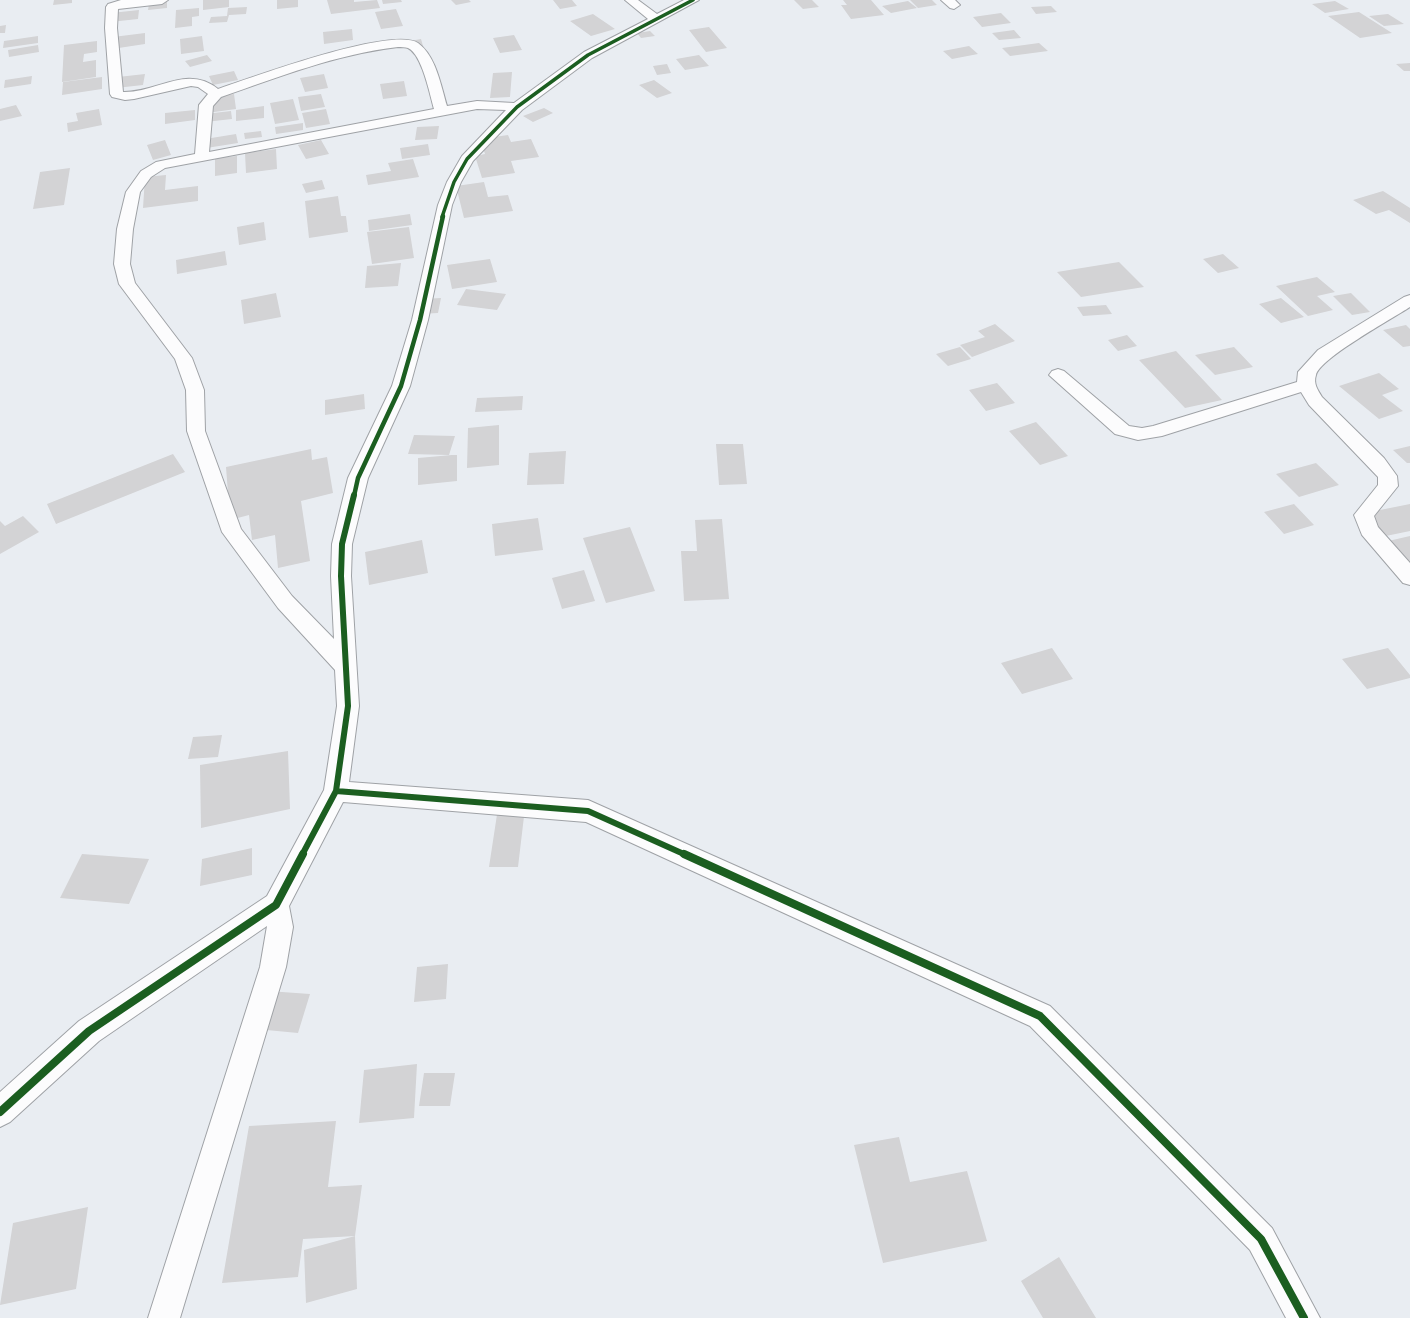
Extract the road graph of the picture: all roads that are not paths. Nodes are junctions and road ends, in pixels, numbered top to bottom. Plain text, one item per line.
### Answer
1 (162, 0) edge
2 (631, 0) edge
3 (693, 0) edge
4 (655, 19) junction
5 (216, 94) junction
6 (517, 107) junction
7 (442, 110) junction
8 (202, 156) junction
9 (1410, 300) edge
10 (1058, 374) dead end
11 (1306, 385) junction
12 (1410, 577) edge
13 (345, 666) junction
14 (336, 791) junction
15 (276, 905) junction
16 (0, 1112) edge
17 (164, 1318) edge
18 (1304, 1318) edge

1 - 5 street
2 - 4 street
3 - 4 street
4 - 6 street
5 - 7 street
5 - 8 street
6 - 7 street
6 - 13 street
7 - 8 street
8 - 13 street
9 - 11 street
10 - 11 street
11 - 12 street
13 - 14 street
14 - 15 street
14 - 18 street
15 - 16 street
15 - 17 street

